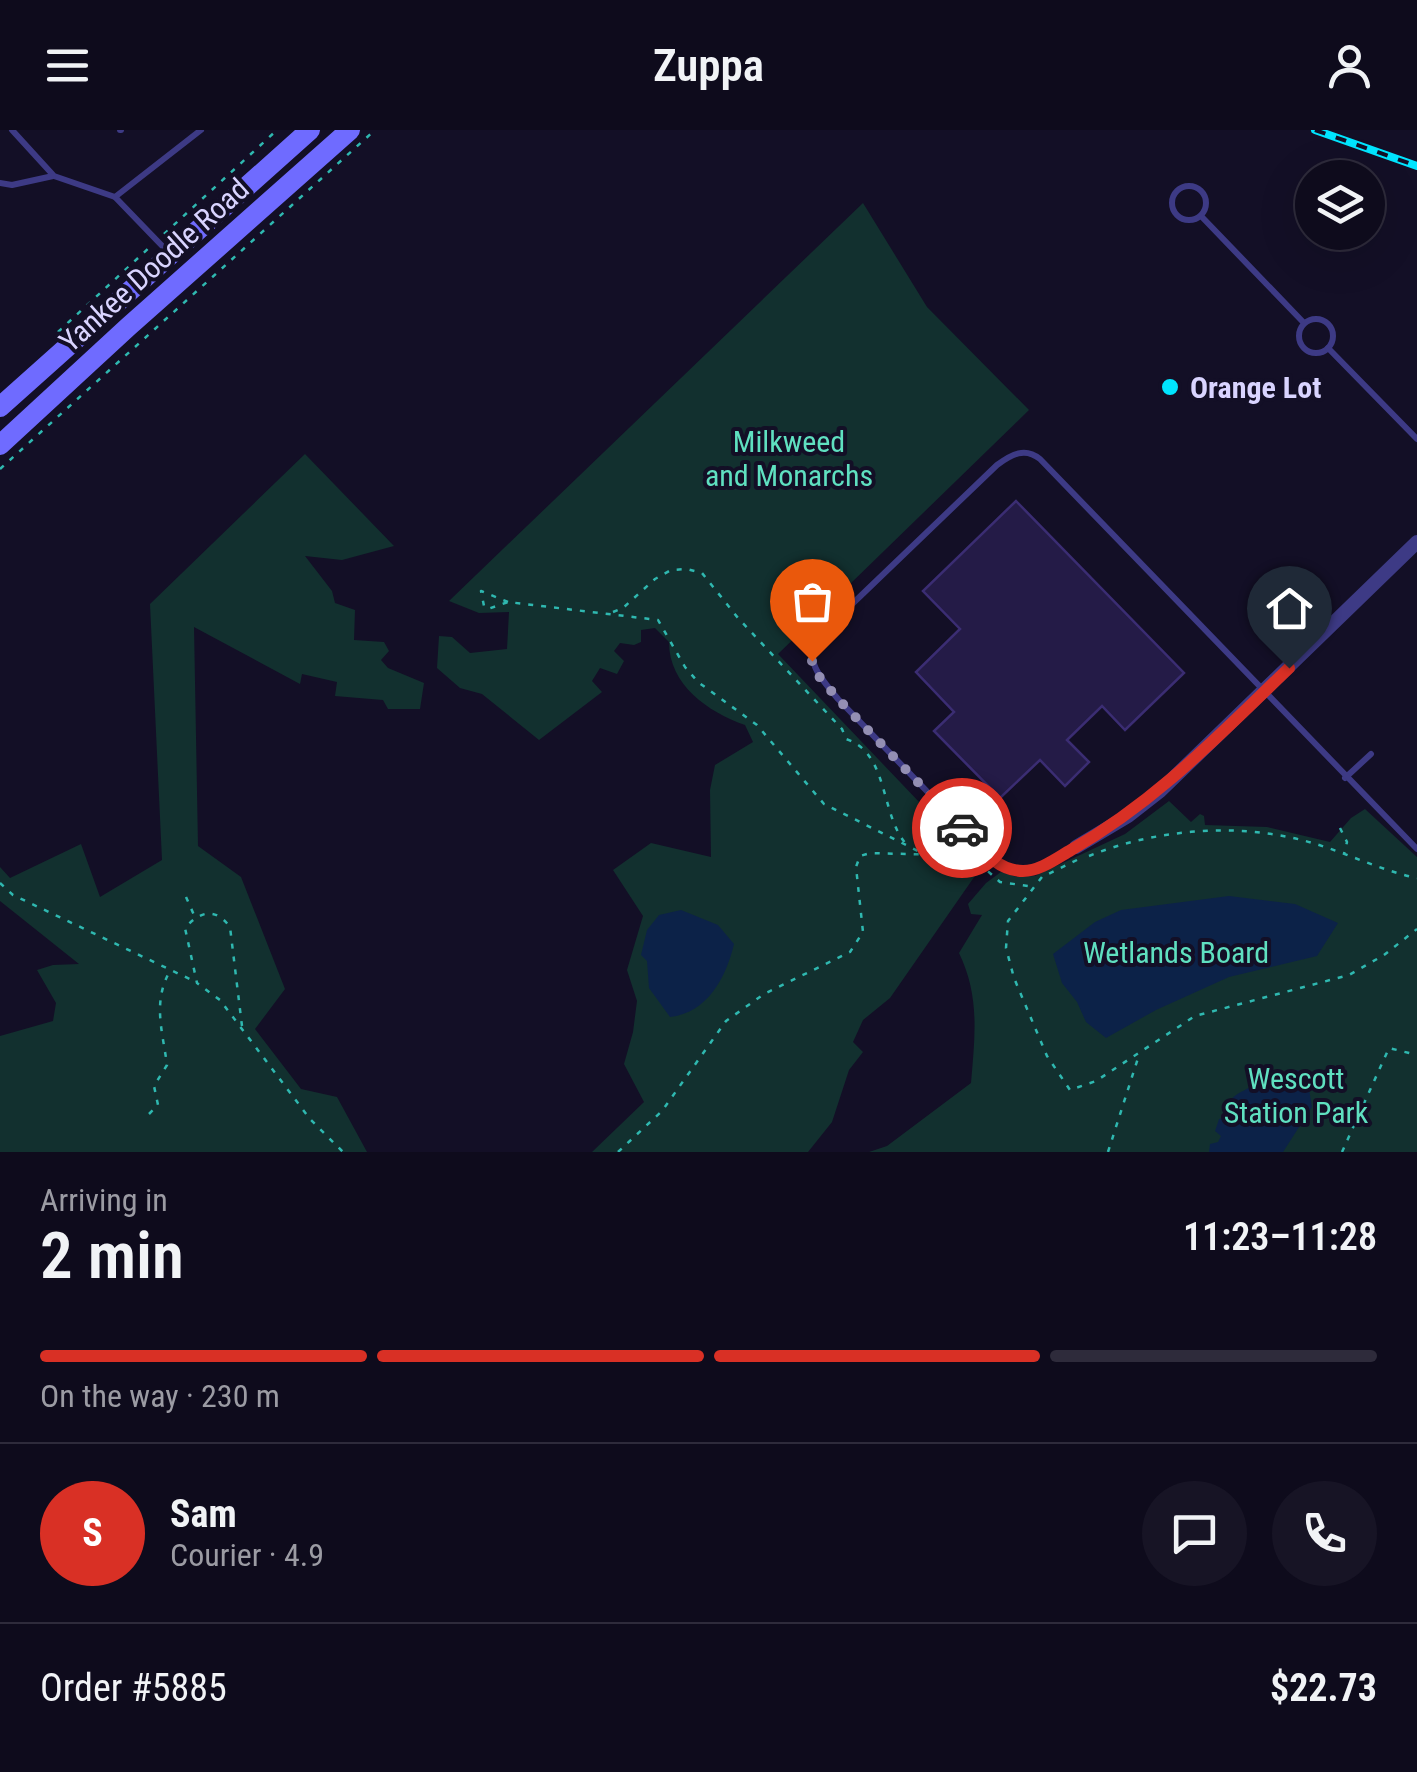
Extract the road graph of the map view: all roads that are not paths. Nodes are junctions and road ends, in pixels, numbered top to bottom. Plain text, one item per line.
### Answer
1 (12, 130) edge
2 (201, 130) edge
3 (310, 130) edge
4 (321, 130) edge
5 (350, 130) edge
6 (54, 176) junction
7 (0, 183) edge
8 (115, 197) junction
9 (1201, 216) junction
10 (163, 247) junction
11 (206, 258) junction
12 (1304, 323) junction
13 (1328, 348) junction
14 (0, 408) edge
15 (24, 424) junction
16 (1417, 439) edge
17 (0, 445) edge
18 (1417, 542) edge
19 (1263, 693) junction
20 (1370, 754) dead end
21 (1345, 778) junction
22 (1076, 848) joint
23 (1417, 849) edge

1 - 6 lane
2 - 8 lane
3 - 10 main road, Yankee Doodle Road
4 - 11 main road
5 - 11 main road, Yankee Doodle Road
6 - 7 lane
6 - 8 lane
8 - 10 lane
9 - 9 lane
9 - 12 lane
10 - 14 main road, Yankee Doodle Road
10 - 15 main road
11 - 15 main road, Yankee Doodle Road
12 - 13 lane
12 - 13 lane
13 - 16 lane
15 - 17 main road, Yankee Doodle Road
18 - 19 street
19 - 21 lane
19 - 22 street
19 - 22 lane
20 - 21 lane
21 - 23 lane

